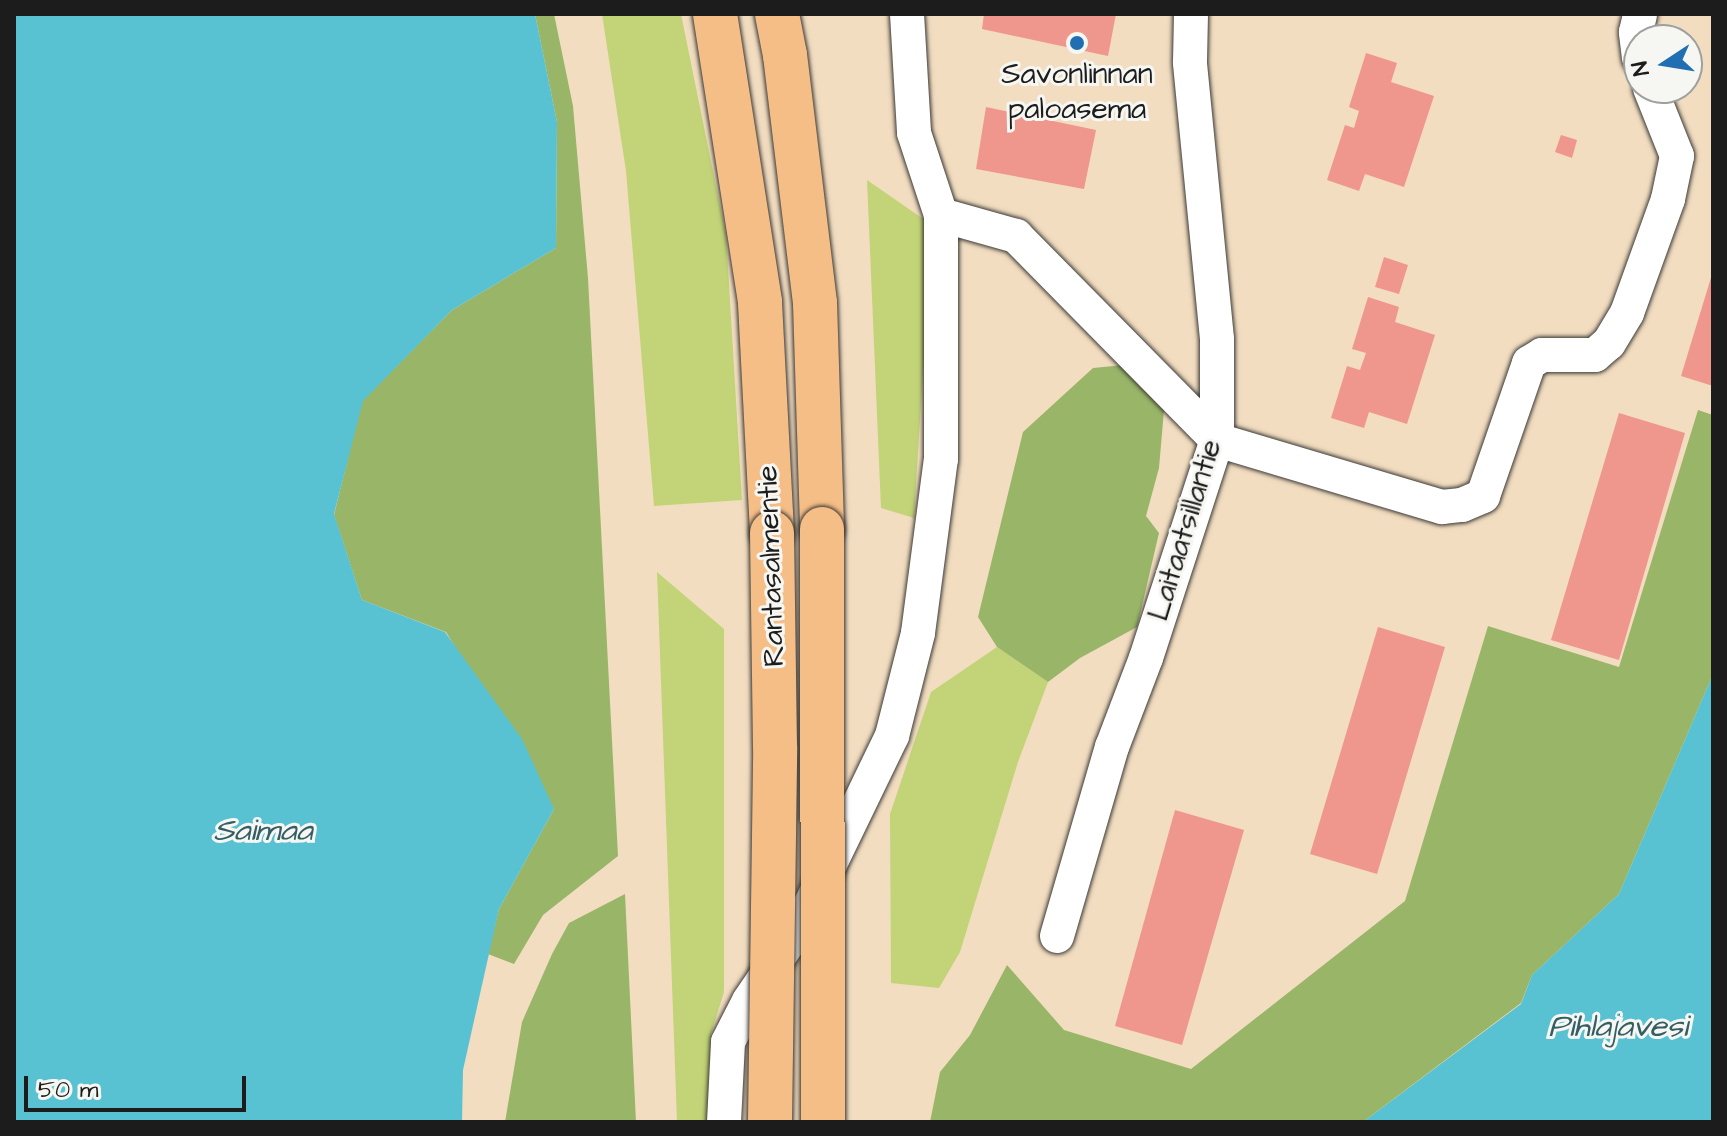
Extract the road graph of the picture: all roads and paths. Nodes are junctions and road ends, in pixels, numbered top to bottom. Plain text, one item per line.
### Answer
1 (715, 14) edge
2 (777, 14) edge
3 (907, 14) edge
4 (1191, 14) edge
5 (1656, 104) edge
6 (941, 215) junction
7 (1217, 440) junction
8 (1057, 936) dead end
9 (724, 1122) edge
10 (770, 1122) edge
11 (823, 1122) edge

1 - 10 highway, Rantasalmentie, bridge
2 - 11 highway, Rantasalmentie, bridge
3 - 6 street
4 - 7 street, Laitaatsillantie
5 - 7 street
6 - 7 street
6 - 9 street
7 - 8 street, Laitaatsillantie

